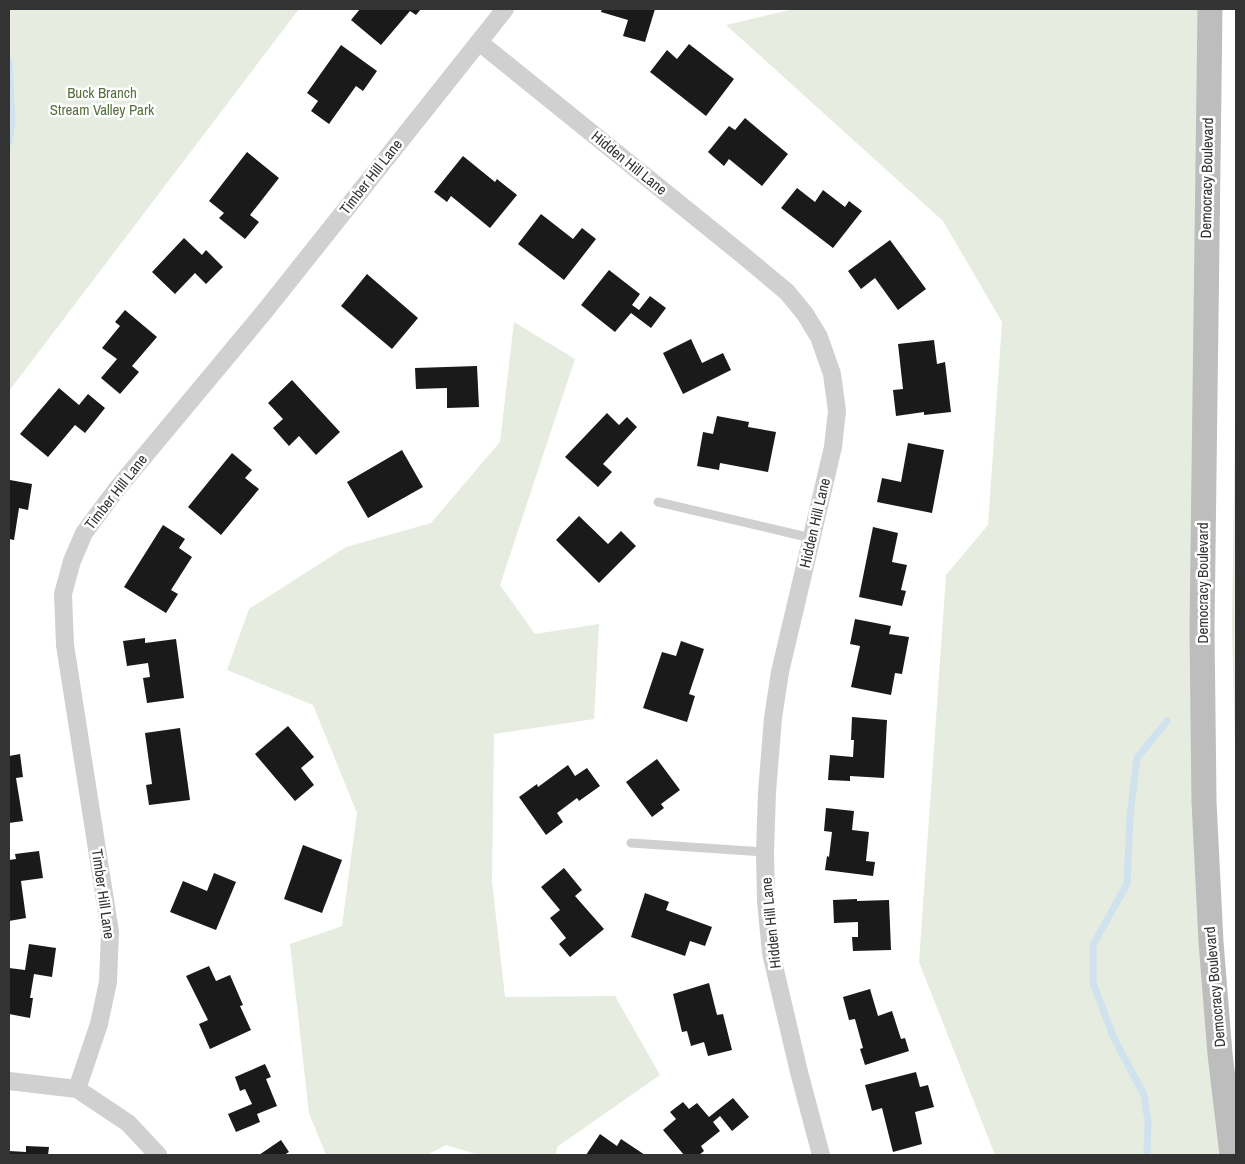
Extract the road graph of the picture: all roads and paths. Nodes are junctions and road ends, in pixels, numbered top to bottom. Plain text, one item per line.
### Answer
1 (506, 9) edge
2 (1210, 9) edge
3 (479, 42) junction
4 (658, 502) dead end
5 (810, 538) junction
6 (630, 843) dead end
7 (765, 852) junction
8 (9, 1080) edge
9 (77, 1089) junction
10 (158, 1155) edge
11 (821, 1155) edge
12 (1232, 1155) edge

1 - 3 street, Timber Hill Lane
2 - 12 main road, Democracy Boulevard
3 - 5 street, Hidden Hill Lane
3 - 9 street, Timber Hill Lane
4 - 5 lane
5 - 7 street, Hidden Hill Lane
6 - 7 lane
7 - 11 street, Hidden Hill Lane
8 - 9 street
9 - 10 street

